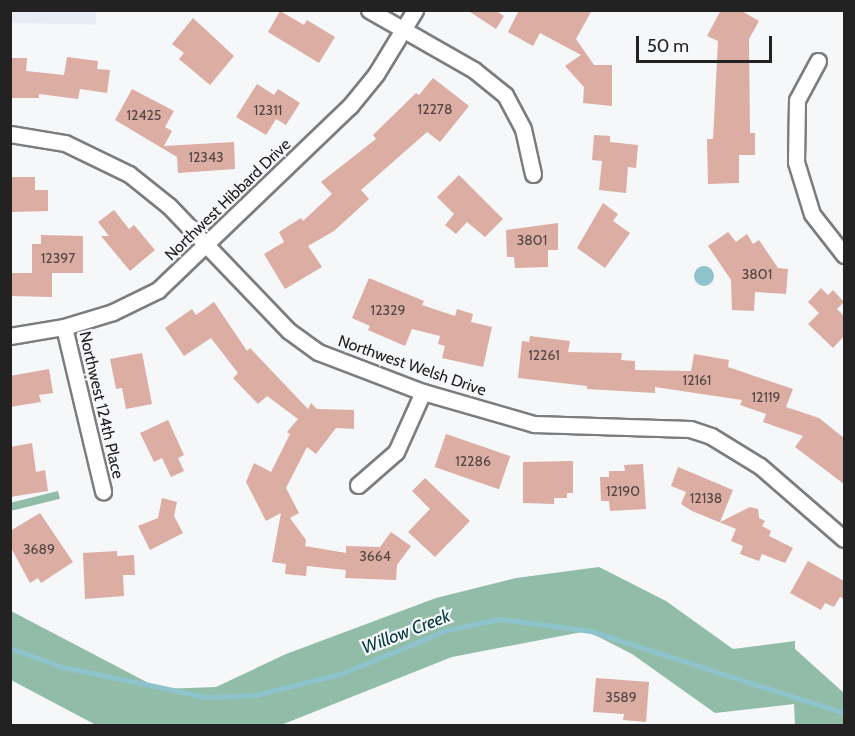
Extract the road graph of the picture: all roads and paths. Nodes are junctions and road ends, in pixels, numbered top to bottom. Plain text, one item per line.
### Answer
1 (369, 10) edge
2 (415, 10) edge
3 (405, 30) junction
4 (818, 61) dead end
5 (10, 134) edge
6 (533, 174) dead end
7 (208, 246) junction
8 (844, 255) edge
9 (64, 327) junction
10 (10, 336) edge
11 (423, 392) junction
12 (358, 485) dead end
13 (103, 491) dead end
14 (844, 539) edge

1 - 3 street
2 - 3 street, Northwest Hibbard Drive
3 - 6 street
3 - 7 street, Northwest Hibbard Drive
4 - 8 street
5 - 7 street, Northwest Welsh Drive
7 - 9 street, Northwest Hibbard Drive
7 - 11 street, Northwest Welsh Drive
9 - 10 street, Northwest Hibbard Drive
9 - 13 street, Northwest 124th Place
11 - 12 street
11 - 14 street, Northwest Welsh Drive

